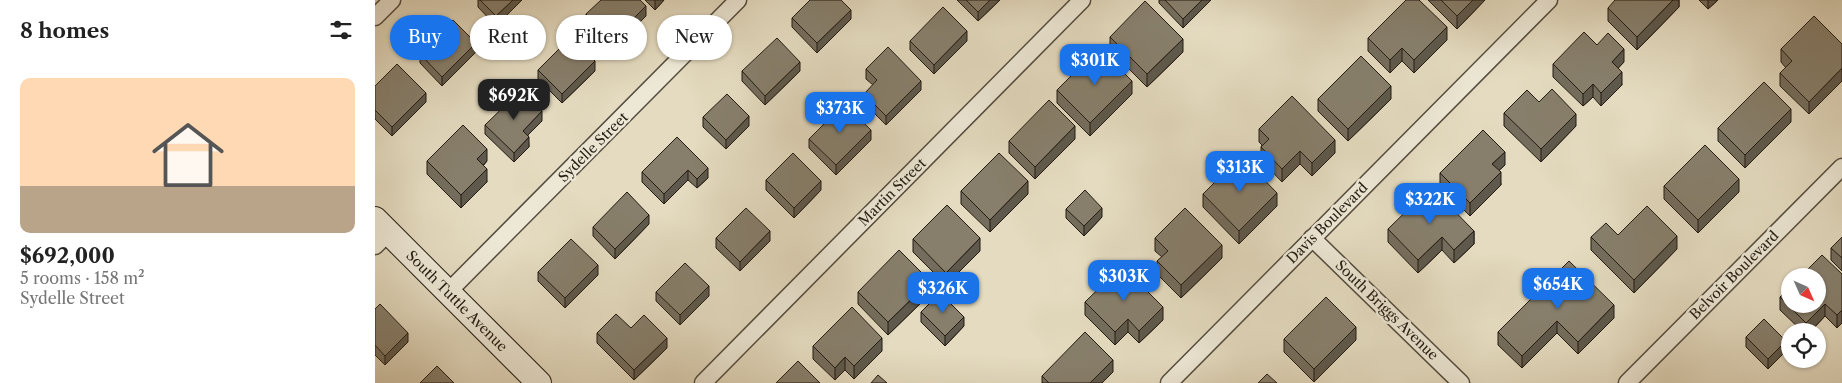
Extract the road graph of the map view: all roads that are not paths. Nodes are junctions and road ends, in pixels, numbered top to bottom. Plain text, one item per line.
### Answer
1 (392, 0) edge
2 (738, 0) edge
3 (1082, 0) edge
4 (1549, 0) edge
5 (375, 17) edge
6 (1842, 167) edge
7 (380, 232) edge
8 (1313, 238) junction
9 (448, 292) junction
10 (539, 383) edge
11 (703, 383) edge
12 (1169, 383) edge
13 (1461, 383) edge
14 (1627, 383) edge

1 - 5 street
2 - 9 street, Sydelle Street
3 - 11 street, Martin Street
4 - 8 street, Davis Boulevard
6 - 14 street, Belvoir Boulevard
7 - 9 main road, South Tuttle Avenue
8 - 12 street, Davis Boulevard
8 - 13 street, South Briggs Avenue
9 - 10 main road, South Tuttle Avenue

